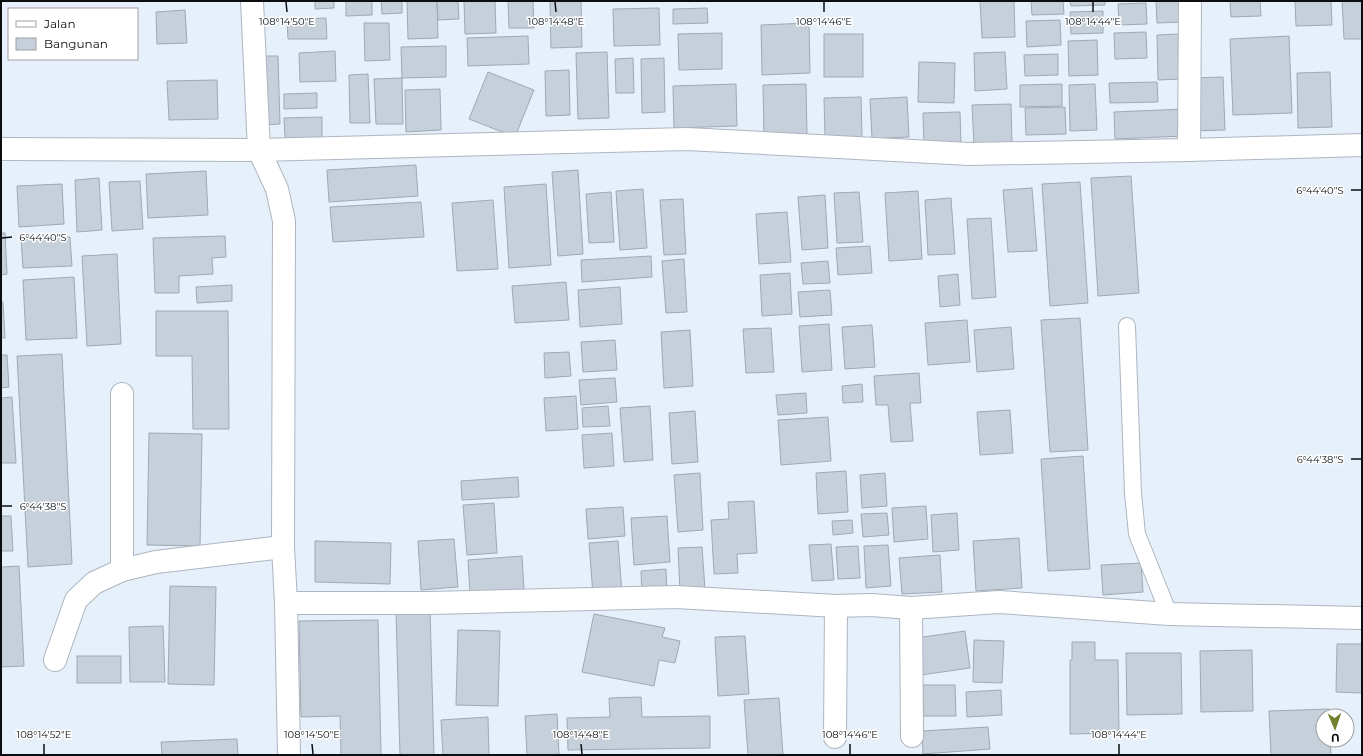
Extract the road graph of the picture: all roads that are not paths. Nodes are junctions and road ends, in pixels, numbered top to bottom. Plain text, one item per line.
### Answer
1 (252, 1) edge
2 (1190, 1) edge
3 (1362, 145) edge
4 (1, 149) edge
5 (259, 150) junction
6 (1189, 150) junction
7 (1127, 326) dead end
8 (122, 394) dead end
9 (283, 547) junction
10 (122, 570) junction
11 (286, 603) junction
12 (836, 606) junction
13 (911, 608) junction
14 (1169, 614) junction
15 (1362, 618) edge
16 (54, 660) dead end
17 (912, 736) dead end
18 (835, 737) dead end
19 (289, 755) edge

1 - 5 street
2 - 6 street
3 - 6 street
4 - 5 street
5 - 6 street
5 - 9 street
7 - 14 lane
8 - 10 street
9 - 10 street
9 - 11 street
10 - 16 street
11 - 12 street
11 - 19 street
12 - 13 street
12 - 18 street
13 - 14 street
13 - 17 street
14 - 15 street

